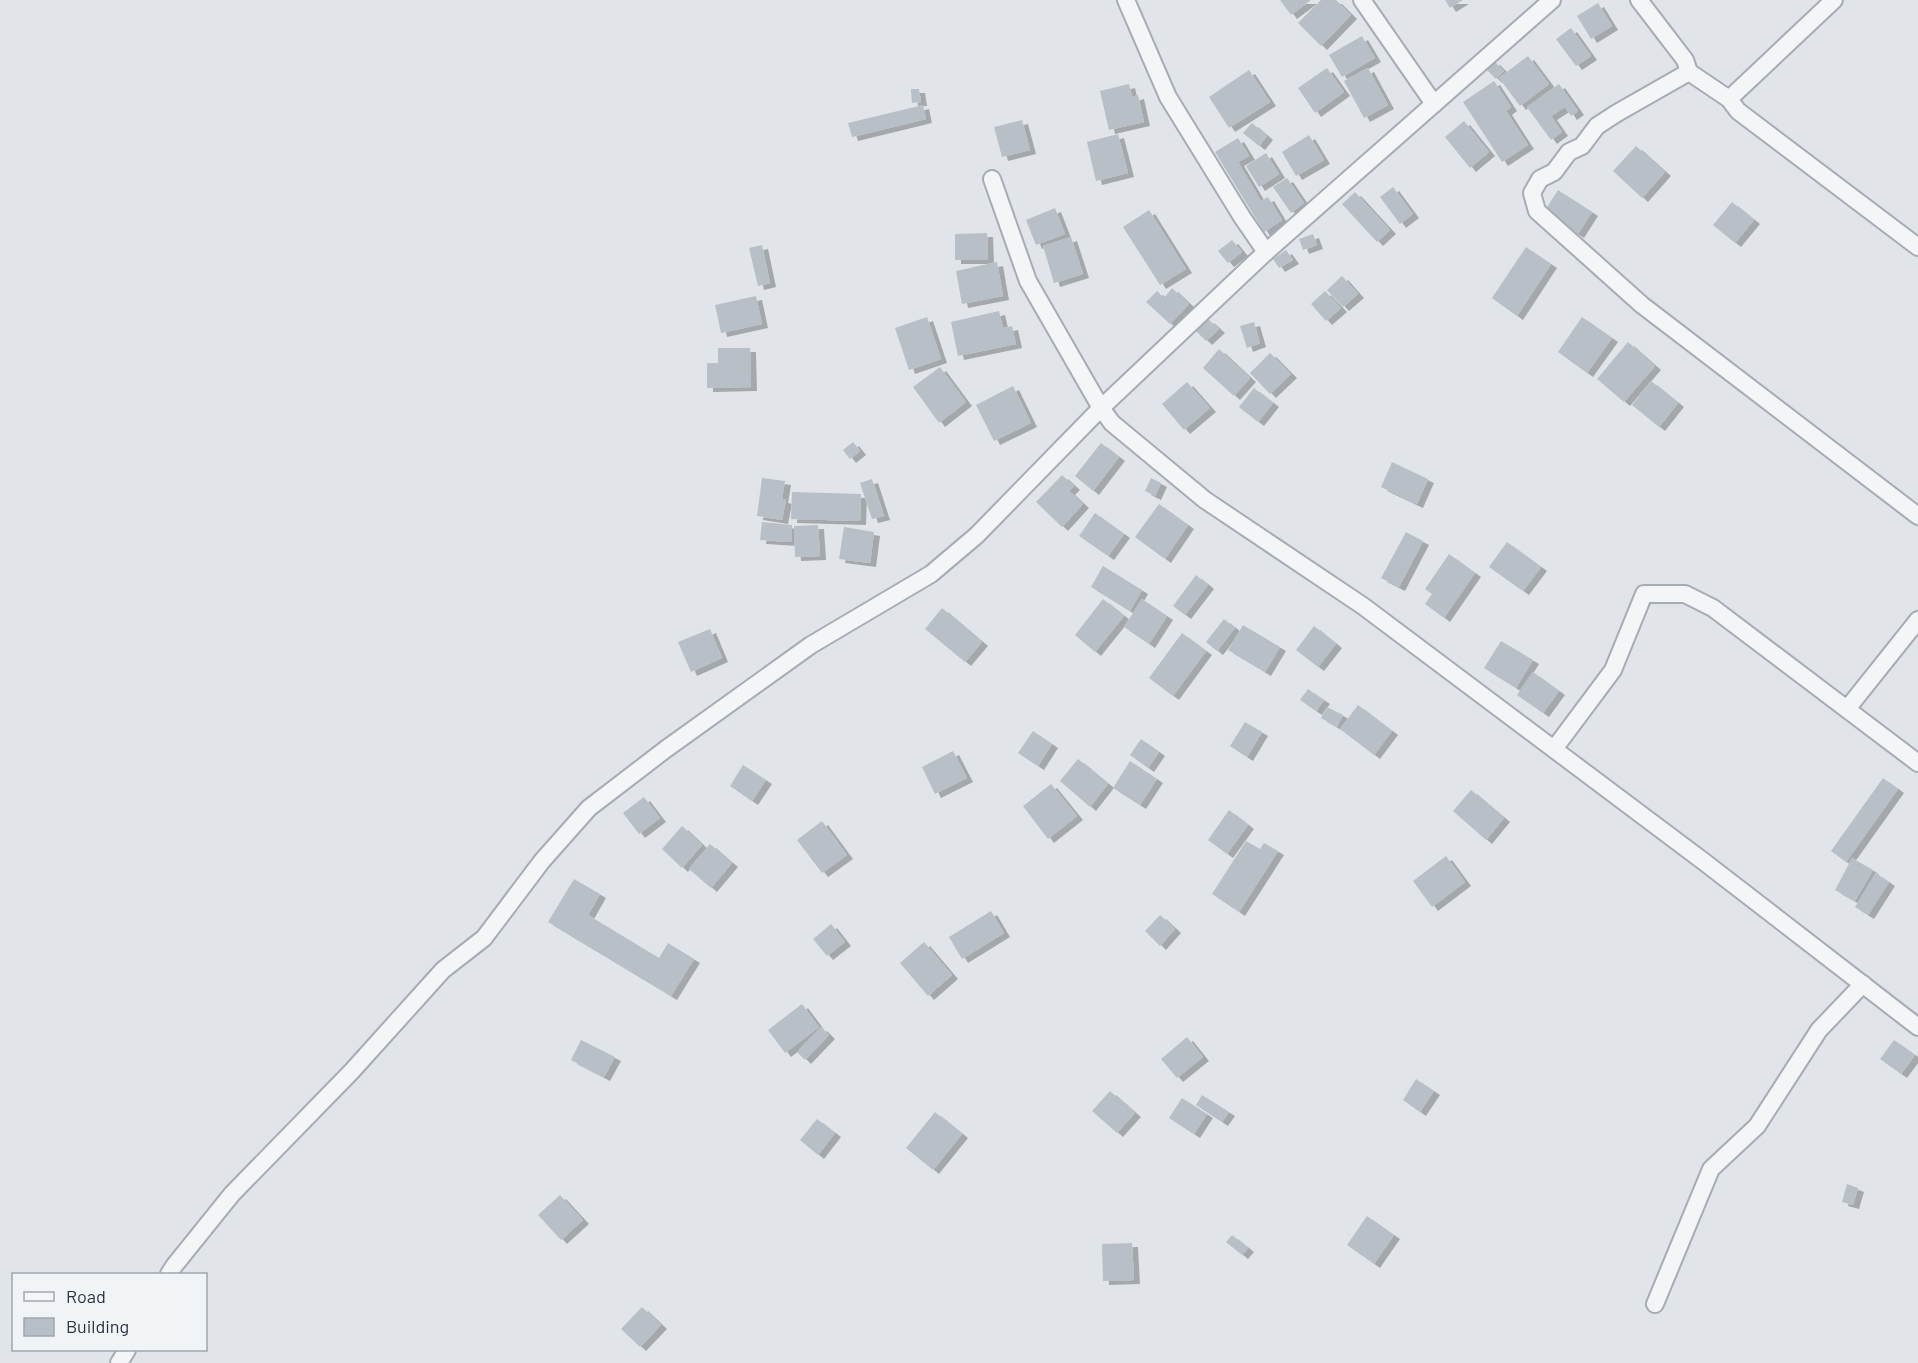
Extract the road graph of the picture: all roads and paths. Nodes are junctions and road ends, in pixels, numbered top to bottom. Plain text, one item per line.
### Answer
1 (1126, 0) edge
2 (1362, 0) edge
3 (1552, 0) edge
4 (1639, 0) edge
5 (1834, 0) edge
6 (1689, 72) junction
7 (1729, 99) junction
8 (1434, 104) junction
9 (992, 179) dead end
10 (1918, 247) edge
11 (1266, 252) junction
12 (1101, 408) junction
13 (1918, 516) edge
14 (1918, 620) edge
15 (1847, 709) junction
16 (1554, 749) junction
17 (1918, 763) edge
18 (1863, 984) junction
19 (1918, 1027) edge
20 (170, 1273) edge
21 (1655, 1304) dead end

1 - 11 street
2 - 8 street
3 - 8 street
4 - 6 street
5 - 7 street
6 - 7 street
6 - 13 street
7 - 10 street
8 - 11 street
9 - 12 street
11 - 12 street
12 - 16 street
12 - 20 street
14 - 15 street
15 - 16 street
15 - 17 street
16 - 18 street
18 - 19 street
18 - 21 street

